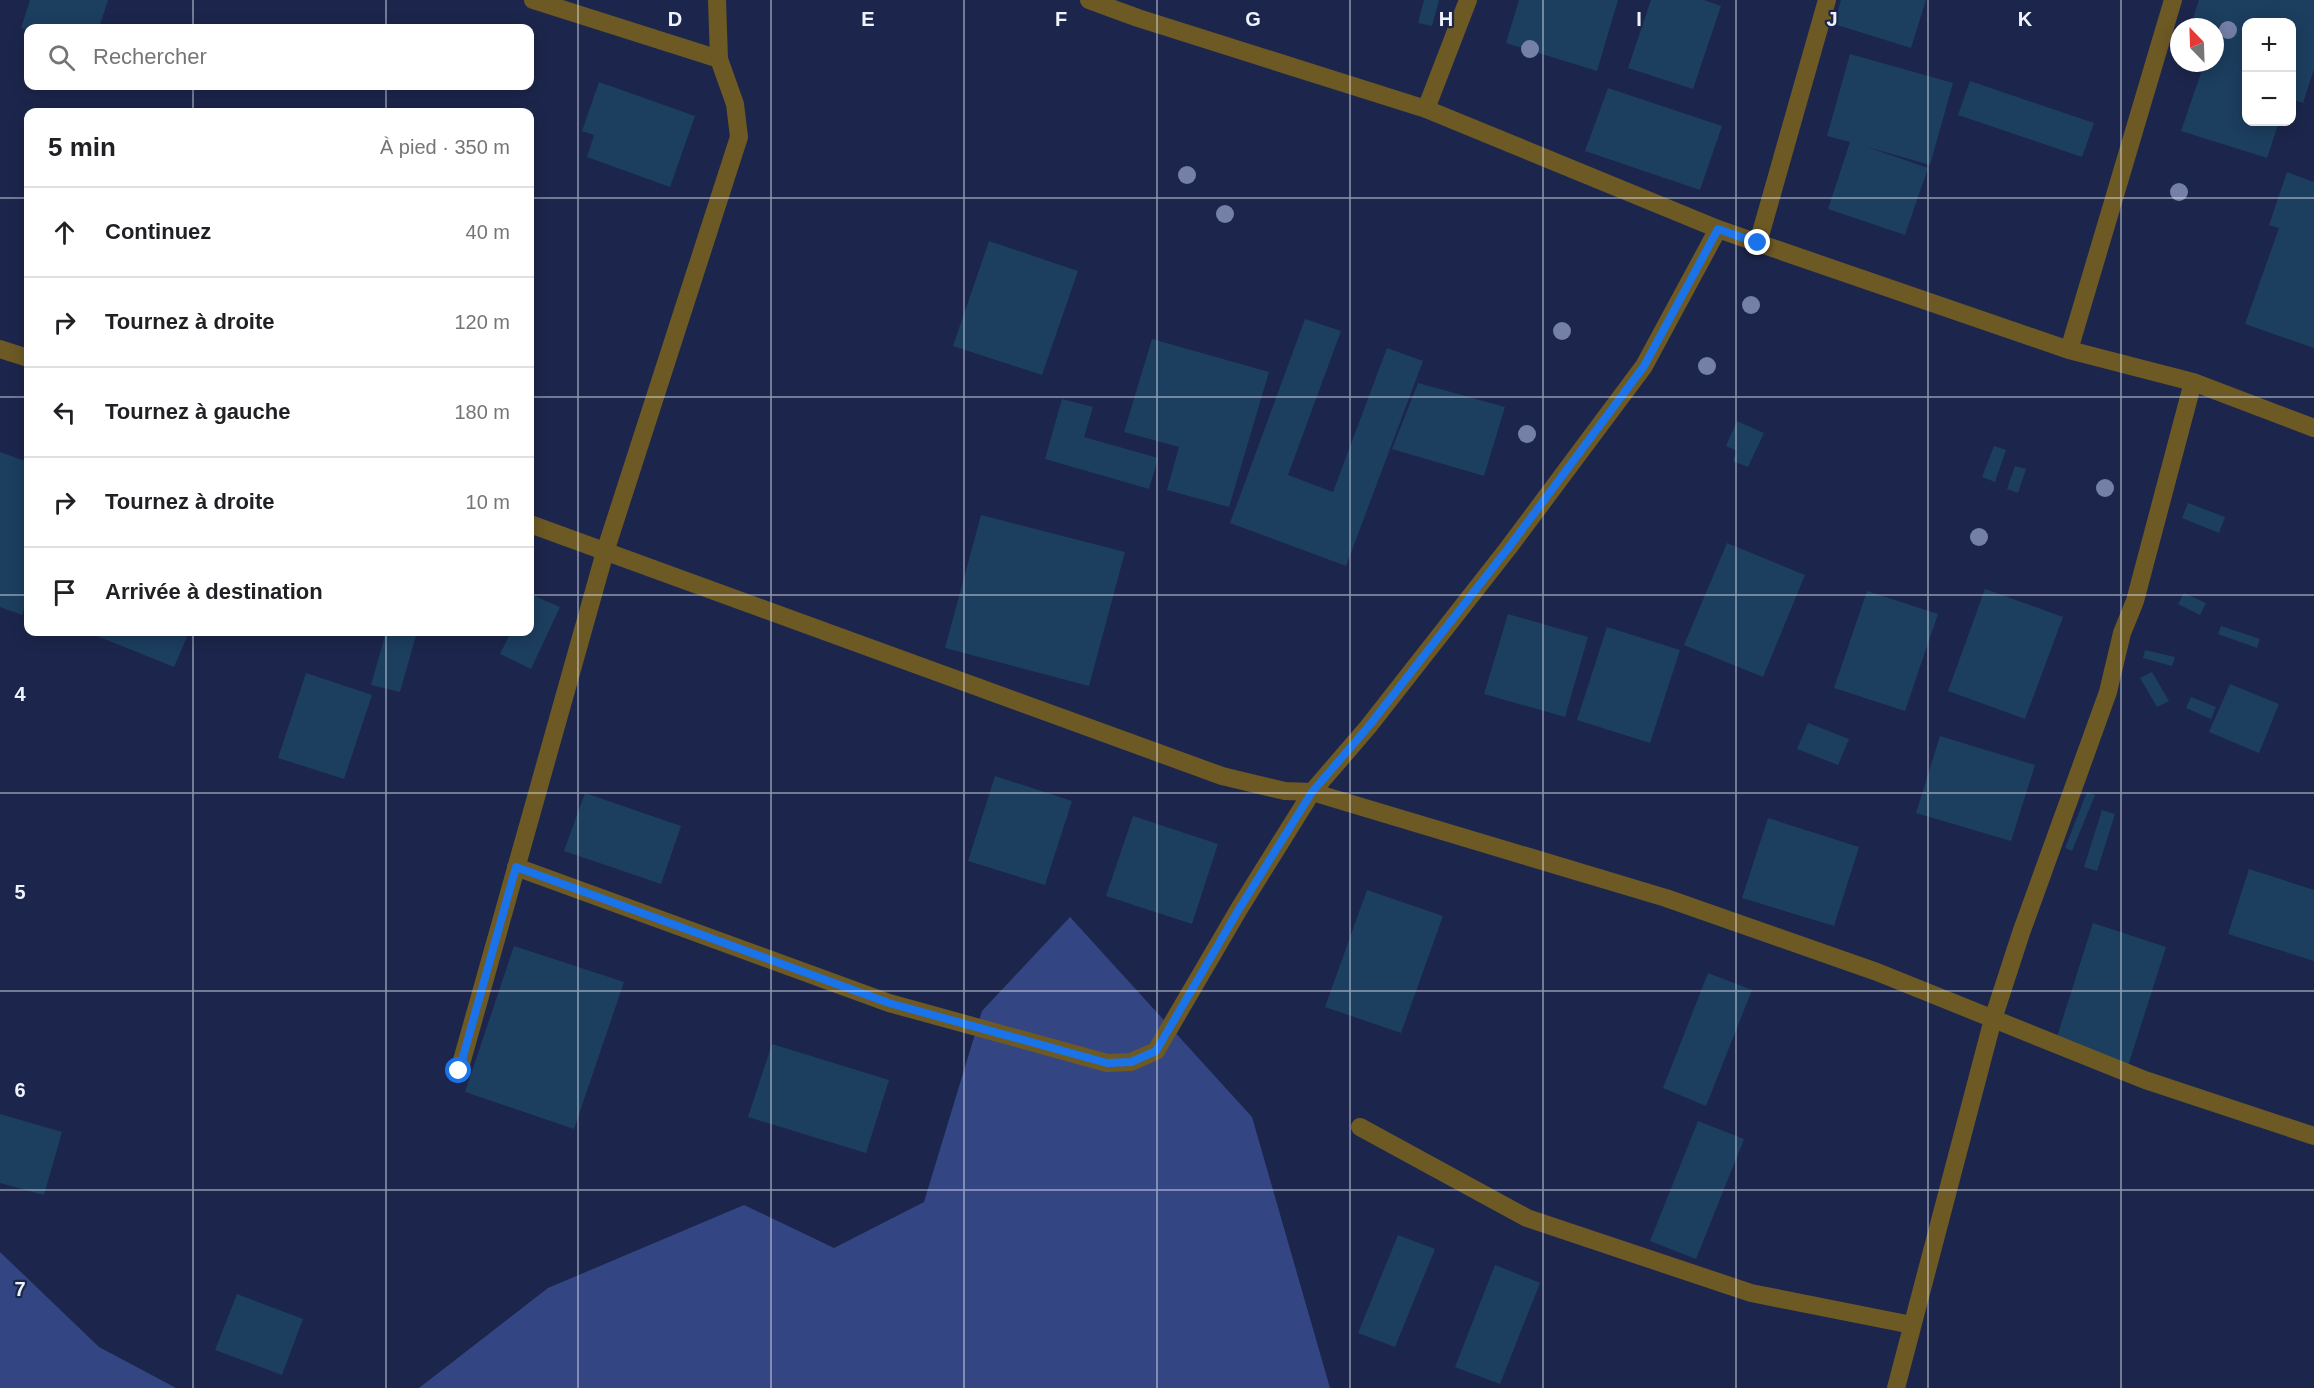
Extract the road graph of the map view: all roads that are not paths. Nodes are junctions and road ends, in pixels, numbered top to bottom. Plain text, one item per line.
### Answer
1 (533, 0) edge
2 (717, 0) edge
3 (1089, 0) edge
4 (1468, 0) edge
5 (1827, 0) edge
6 (2174, 0) edge
7 (719, 59) junction
8 (1426, 109) junction
9 (1718, 229) junction
10 (1758, 243) junction
11 (0, 349) edge
12 (2069, 350) junction
13 (24, 357) edge
14 (2193, 382) junction
15 (2314, 428) edge
16 (534, 525) edge
17 (605, 552) junction
18 (1312, 792) junction
19 (516, 867) junction
20 (1994, 1019) junction
21 (459, 1071) dead end
22 (1360, 1127) dead end
23 (2314, 1136) edge
24 (1912, 1325) junction
25 (1896, 1388) edge

1 - 7 street
2 - 7 street
3 - 8 street
4 - 8 street
5 - 10 street
6 - 12 street
7 - 17 street
8 - 9 street
9 - 10 street
9 - 18 street
10 - 12 street
11 - 13 street
12 - 14 street
14 - 15 street
14 - 20 street
16 - 17 street
17 - 18 street
17 - 19 street
18 - 19 street
18 - 20 street
19 - 21 street
20 - 23 street
20 - 24 street
22 - 24 street
24 - 25 street

